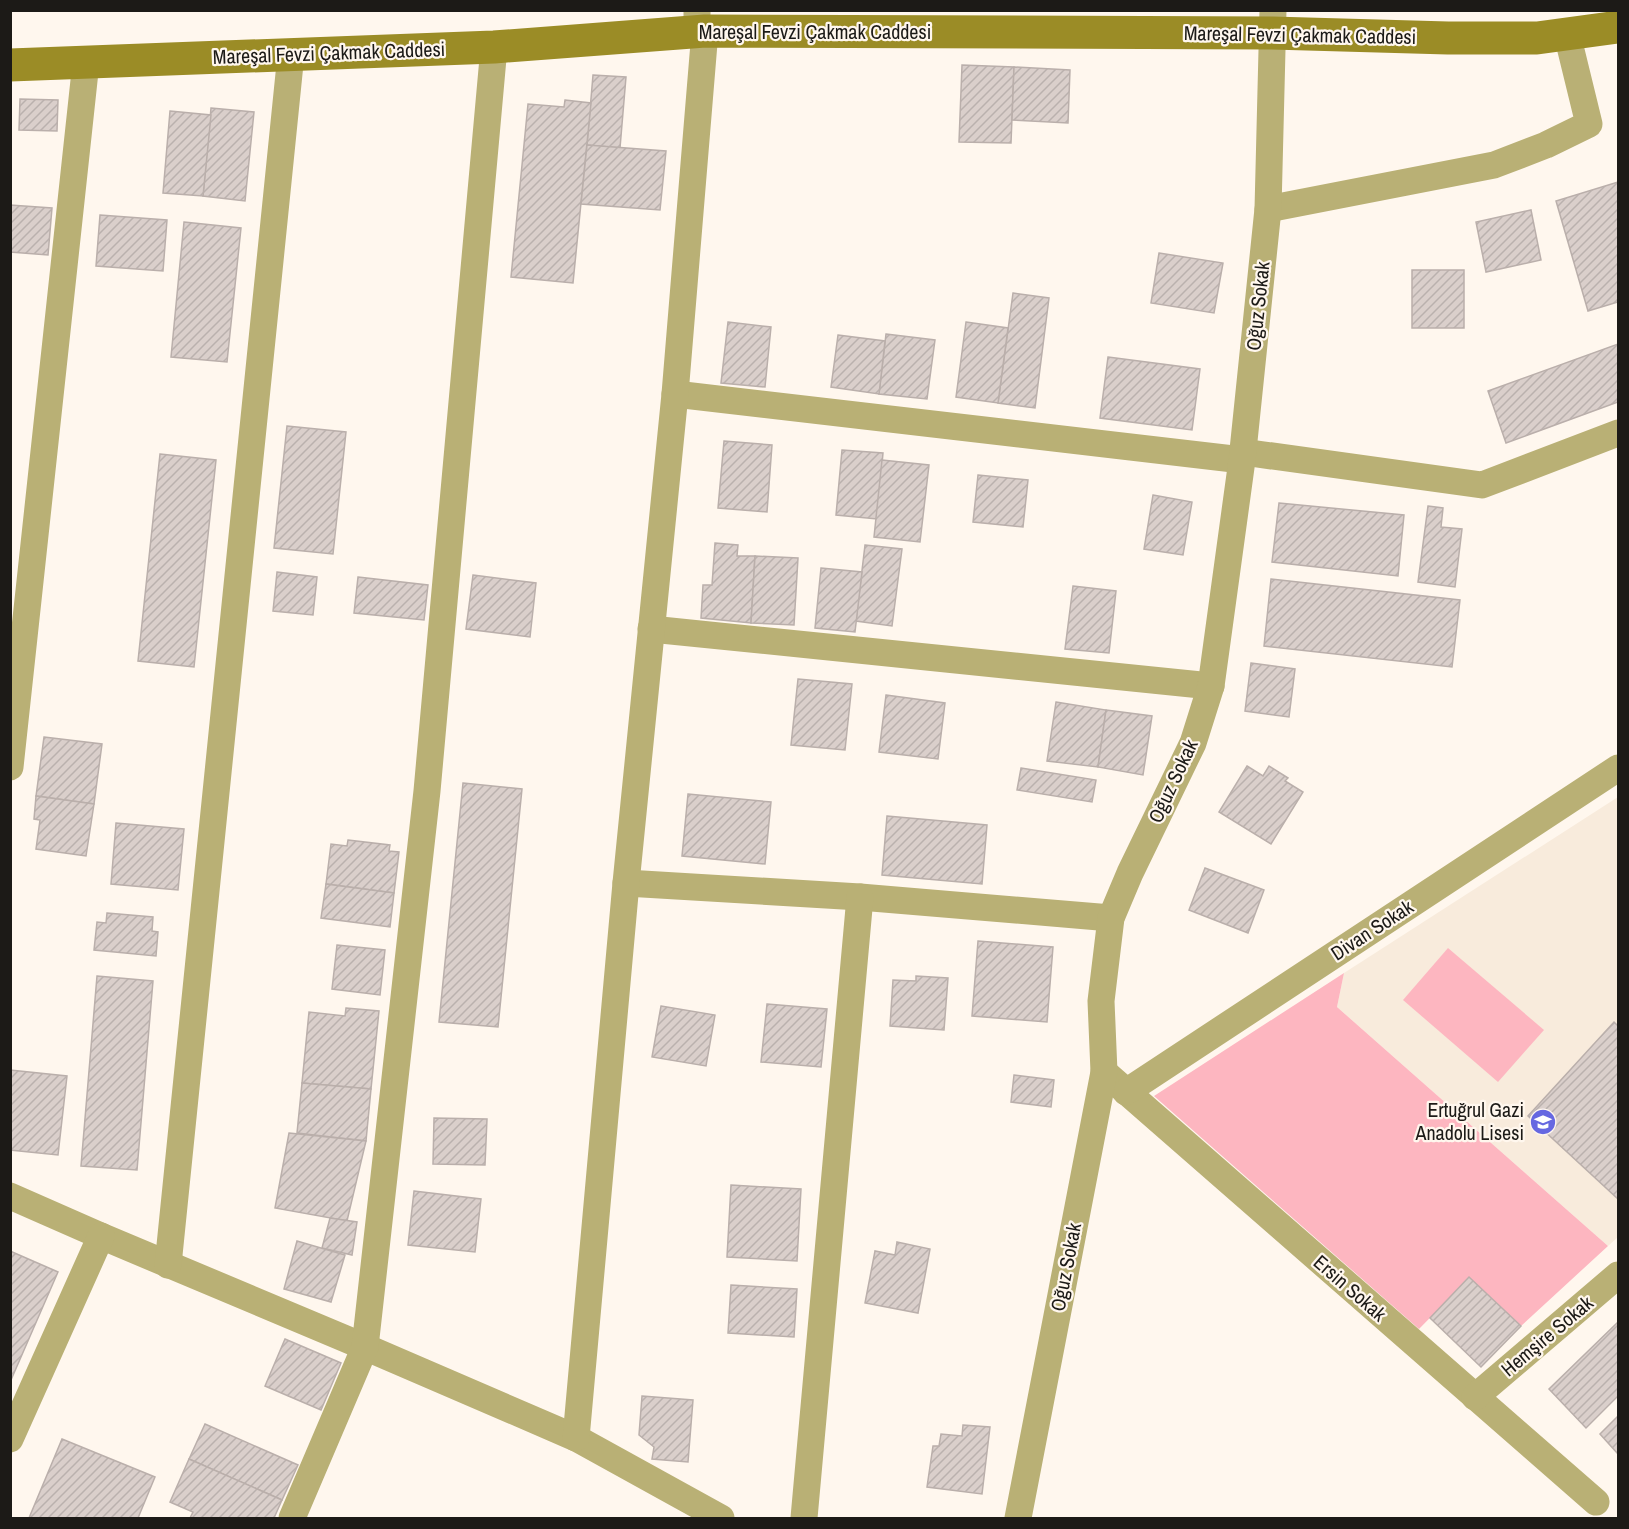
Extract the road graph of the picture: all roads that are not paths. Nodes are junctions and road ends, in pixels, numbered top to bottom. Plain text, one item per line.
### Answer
1 (1273, 22) edge
2 (700, 24) edge
3 (1618, 27) edge
4 (1567, 34) junction
5 (494, 47) junction
6 (291, 54) junction
7 (86, 62) junction
8 (10, 65) edge
9 (1268, 209) junction
10 (675, 394) junction
11 (1618, 433) edge
12 (1242, 456) junction
13 (651, 629) junction
14 (1211, 686) junction
15 (10, 767) edge
16 (1618, 768) edge
17 (626, 883) junction
18 (860, 897) junction
19 (1111, 918) junction
20 (1104, 1072) junction
21 (1126, 1092) junction
22 (10, 1196) edge
23 (101, 1236) junction
24 (168, 1265) junction
25 (1618, 1275) edge
26 (365, 1347) junction
27 (1475, 1397) junction
28 (16, 1411) edge
29 (10, 1438) edge
30 (576, 1438) junction
31 (1596, 1502) dead end
32 (292, 1518) edge
33 (722, 1518) edge
34 (804, 1518) edge
35 (1018, 1518) edge

1 - 2 street, Mareşal Fevzi Çakmak Caddesi
1 - 4 street, Mareşal Fevzi Çakmak Caddesi
1 - 9 street, Oğuz Sokak
2 - 5 street, Mareşal Fevzi Çakmak Caddesi
2 - 10 street
3 - 4 street, Mareşal Fevzi Çakmak Caddesi
4 - 9 street
5 - 6 street, Mareşal Fevzi Çakmak Caddesi
5 - 26 street
6 - 7 street, Mareşal Fevzi Çakmak Caddesi
6 - 24 street
7 - 8 street, Mareşal Fevzi Çakmak Caddesi
7 - 15 street
9 - 12 street, Oğuz Sokak
10 - 12 street
10 - 13 street
11 - 12 street
12 - 14 street, Oğuz Sokak
13 - 14 street
13 - 17 street
14 - 19 street, Oğuz Sokak
16 - 21 street, Divan Sokak
17 - 18 street
17 - 30 street
18 - 19 street
18 - 34 street
19 - 20 street, Oğuz Sokak
20 - 21 street, Ersin Sokak
20 - 35 street, Oğuz Sokak
21 - 27 street, Ersin Sokak
22 - 23 street
23 - 24 street
23 - 28 street
24 - 26 street
25 - 27 street, Hemşire Sokak
26 - 30 street
26 - 32 street
27 - 31 street, Ersin Sokak
28 - 29 street
30 - 33 street

